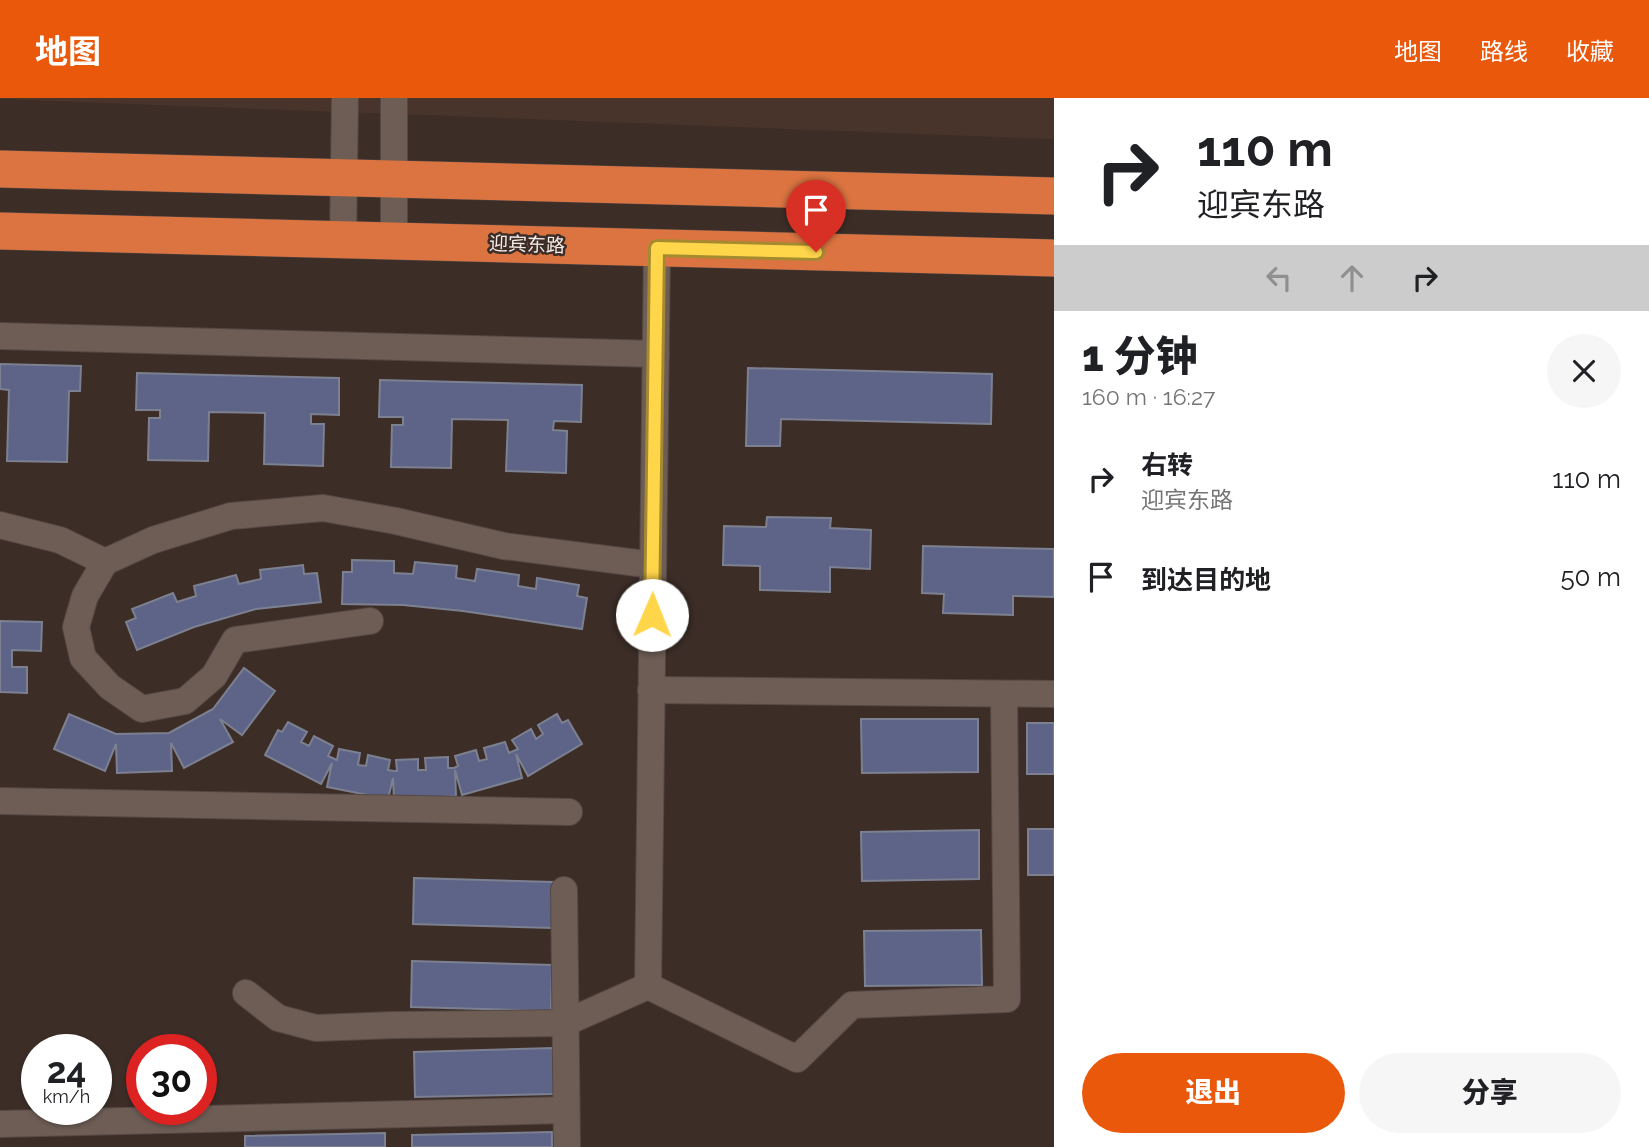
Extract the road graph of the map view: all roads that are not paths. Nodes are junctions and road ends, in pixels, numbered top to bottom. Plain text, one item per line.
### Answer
1 (345, 98) edge
2 (394, 98) edge
3 (0, 169) edge
4 (344, 177) junction
5 (394, 179) junction
6 (1054, 196) edge
7 (0, 231) edge
8 (343, 240) junction
9 (394, 241) junction
10 (657, 248) junction
11 (1054, 258) edge
12 (0, 336) edge
13 (656, 354) junction
14 (0, 525) edge
15 (105, 562) junction
16 (653, 565) junction
17 (370, 621) dead end
18 (651, 691) junction
19 (1004, 694) junction
20 (1054, 694) edge
21 (0, 800) edge
22 (569, 812) dead end
23 (564, 890) dead end
24 (648, 986) junction
25 (246, 993) dead end
26 (565, 1023) junction
27 (566, 1110) junction
28 (0, 1124) edge
29 (567, 1147) edge

1 - 4 street
2 - 5 street
3 - 4 highway
4 - 5 highway
4 - 8 street
5 - 6 highway
5 - 9 street
7 - 8 highway, 迎宾东路
8 - 9 highway, 迎宾东路
9 - 10 highway, 迎宾东路
10 - 11 highway, 迎宾东路
10 - 13 street
12 - 13 street
13 - 16 street
14 - 15 street
15 - 16 street
15 - 17 street
16 - 18 street
18 - 19 street
18 - 24 street
19 - 20 street
19 - 24 street
21 - 22 street
23 - 26 street
24 - 26 street
25 - 26 street
26 - 27 street
27 - 28 street
27 - 29 street

